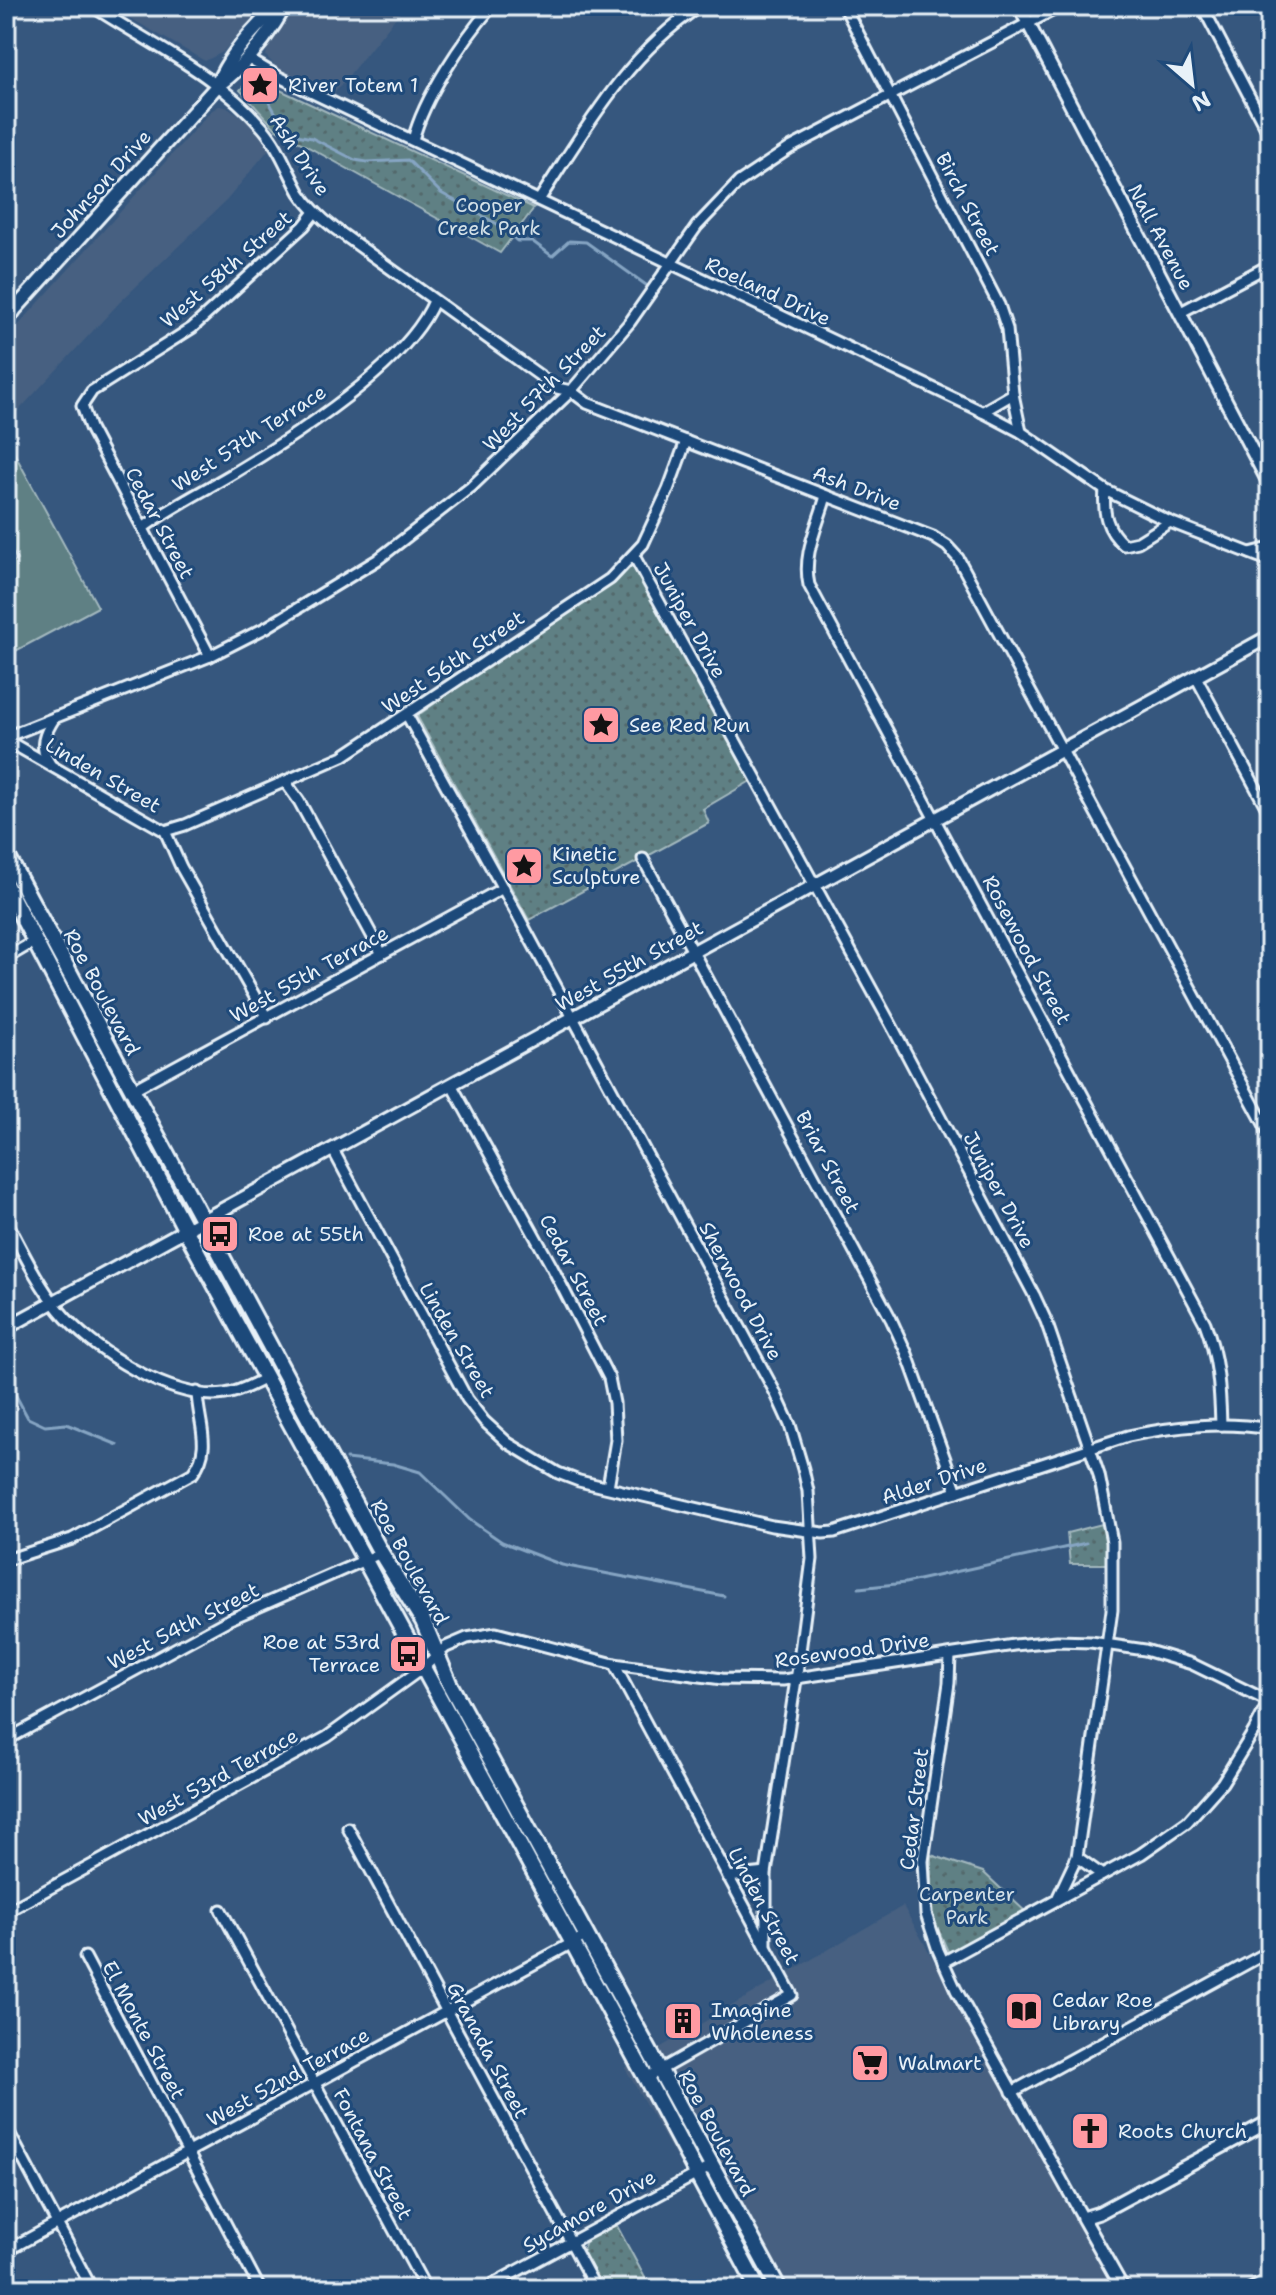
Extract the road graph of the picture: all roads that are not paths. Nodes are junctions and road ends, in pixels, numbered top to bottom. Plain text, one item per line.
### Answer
1 (92, 6) edge
2 (278, 6) edge
3 (285, 6) edge
4 (492, 6) edge
5 (700, 6) edge
6 (844, 6) edge
7 (1019, 6) edge
8 (1061, 6) edge
9 (1202, 6) edge
10 (1029, 23) junction
11 (247, 58) junction
12 (217, 86) junction
13 (891, 96) junction
14 (1270, 136) edge
15 (413, 140) junction
16 (539, 200) junction
17 (315, 212) junction
18 (671, 265) junction
19 (1270, 265) edge
20 (434, 301) junction
21 (10, 312) edge
22 (1181, 312) junction
23 (6, 322) edge
24 (571, 391) junction
25 (1013, 394) junction
26 (82, 406) joint
27 (982, 412) junction
28 (1021, 432) junction
29 (686, 441) junction
30 (1270, 485) edge
31 (1105, 490) junction
32 (826, 496) junction
33 (1170, 522) junction
34 (143, 528) junction
35 (1270, 548) edge
36 (1250, 553) junction
37 (634, 556) junction
38 (1270, 561) edge
39 (1270, 636) edge
40 (210, 656) junction
41 (1196, 677) junction
42 (407, 715) junction
43 (55, 717) junction
44 (6, 738) edge
45 (1062, 749) junction
46 (52, 767) junction
47 (286, 783) junction
48 (1270, 814) edge
49 (936, 819) junction
50 (165, 831) junction
51 (6, 854) edge
52 (643, 859) dead end
53 (815, 885) junction
54 (6, 886) edge
55 (503, 888) junction
56 (35, 941) junction
57 (694, 951) junction
58 (382, 954) junction
59 (6, 958) edge
60 (573, 1017) junction
61 (267, 1018) junction
62 (451, 1084) junction
63 (132, 1090) junction
64 (1270, 1135) edge
65 (333, 1150) junction
66 (6, 1220) edge
67 (201, 1221) junction
68 (186, 1229) junction
69 (53, 1303) junction
70 (6, 1328) edge
71 (266, 1378) junction
72 (197, 1392) junction
73 (1221, 1425) junction
74 (1270, 1429) edge
75 (1090, 1448) junction
76 (608, 1487) junction
77 (957, 1492) junction
78 (811, 1531) junction
79 (381, 1553) junction
80 (6, 1560) edge
81 (367, 1561) junction
82 (1107, 1644) junction
83 (950, 1655) junction
84 (437, 1656) junction
85 (614, 1664) junction
86 (424, 1667) junction
87 (796, 1677) junction
88 (1270, 1701) edge
89 (6, 1740) edge
90 (348, 1828) dead end
91 (1077, 1857) junction
92 (766, 1873) junction
93 (1102, 1875) junction
94 (728, 1877) junction
95 (1058, 1897) junction
96 (221, 1910) dead end
97 (6, 1912) edge
98 (587, 1935) junction
99 (573, 1943) junction
100 (766, 1944) junction
101 (1270, 1951) edge
102 (85, 1957) dead end
103 (943, 1962) junction
104 (447, 2011) junction
105 (660, 2069) junction
106 (646, 2078) junction
107 (314, 2082) junction
108 (1012, 2092) junction
109 (1270, 2121) edge
110 (6, 2127) edge
111 (188, 2151) junction
112 (712, 2166) junction
113 (696, 2173) junction
114 (1083, 2218) junction
115 (57, 2223) junction
116 (570, 2242) junction
117 (6, 2251) edge
118 (1270, 2279) edge
119 (92, 2289) edge
120 (260, 2289) edge
121 (426, 2289) edge
122 (484, 2289) edge
123 (596, 2289) edge
124 (758, 2289) edge
125 (779, 2289) edge
126 (1123, 2289) edge
127 (1250, 2289) edge

1 - 12 street
2 - 12 main road, Johnson Drive
3 - 11 main road, Johnson Drive
4 - 15 street
5 - 16 street
6 - 13 street, Birch Street
7 - 10 street, Nall Avenue
8 - 10 street, West 57th Street
9 - 14 street
10 - 13 street, West 57th Street
10 - 22 street, Nall Avenue
11 - 12 main road, Johnson Drive
11 - 15 street, Roeland Drive
12 - 17 street, Ash Drive
12 - 21 main road, Johnson Drive
13 - 18 street, West 57th Street
13 - 25 street, Birch Street
15 - 16 street, Roeland Drive
16 - 18 street, Roeland Drive
17 - 20 street, Ash Drive
17 - 26 street, West 58th Street
18 - 24 street, West 57th Street
18 - 27 street, Roeland Drive
19 - 22 street
20 - 24 street, Ash Drive
20 - 34 street, West 57th Terrace
21 - 23 main road, Johnson Drive
22 - 30 street, Nall Avenue
24 - 29 street, Ash Drive
24 - 40 street, West 57th Street
25 - 27 street
25 - 28 street, Birch Street
26 - 34 street, Cedar Street
27 - 28 street, Roeland Drive
28 - 31 street, Roeland Drive
29 - 32 street, Ash Drive
29 - 37 street, West 56th Street
31 - 33 street, Roeland Drive
31 - 33 street
32 - 45 street, Ash Drive
32 - 49 street, Rosewood Street
33 - 36 street, Roeland Drive
34 - 40 street, Cedar Street
35 - 36 street
36 - 38 street, Roeland Drive
37 - 42 street, West 56th Street
37 - 53 street, Juniper Drive
39 - 41 street, West 55th Street
40 - 43 street, West 57th Street
41 - 45 street, West 55th Street
41 - 48 street
42 - 47 street, West 56th Street
42 - 55 street, Sherwood Drive
43 - 44 street, West 57th Street
43 - 46 street
44 - 46 street, Linden Street
45 - 49 street, West 55th Street
45 - 64 street, Ash Drive
46 - 50 street, Linden Street
47 - 50 street, West 56th Street
47 - 58 street
49 - 53 street, West 55th Street
49 - 73 street, Rosewood Street
50 - 61 street, Linden Street
51 - 63 main road, Roe Boulevard
52 - 57 street, Briar Street
53 - 57 street, West 55th Street
53 - 75 street, Juniper Drive
54 - 56 main road, Roe Boulevard
55 - 58 street, West 55th Terrace
55 - 60 street, Sherwood Drive
56 - 59 street
56 - 68 main road, Roe Boulevard
57 - 60 street, West 55th Street
57 - 77 street, Briar Street
58 - 61 street, West 55th Terrace
60 - 62 street, West 55th Street
60 - 78 street, Sherwood Drive
61 - 63 street, West 55th Terrace
62 - 65 street, West 55th Street
62 - 76 street, Cedar Street
63 - 67 main road, Roe Boulevard
65 - 67 street, West 55th Street
65 - 76 street, Linden Street
66 - 69 street
67 - 68 street, West 55th Street
67 - 79 main road, Roe Boulevard
68 - 69 street, West 55th Street
68 - 71 main road, Roe Boulevard
69 - 70 street, West 55th Street
69 - 72 street
71 - 72 street
71 - 81 main road, Roe Boulevard
72 - 80 street
73 - 74 street, Alder Drive
73 - 75 street, Alder Drive
75 - 77 street, Alder Drive
75 - 82 street, Juniper Drive
76 - 78 street, Alder Drive
77 - 78 street, Alder Drive
78 - 87 street, Sherwood Drive
79 - 81 street, West 54th Street
79 - 84 main road, Roe Boulevard
81 - 86 main road, Roe Boulevard
81 - 89 street, West 54th Street
82 - 83 street, Rosewood Drive
82 - 88 street, Rosewood Drive
82 - 91 street, Juniper Drive
83 - 87 street, Rosewood Drive
83 - 103 street, Cedar Street
84 - 85 street, Rosewood Drive
84 - 86 street, West 53rd Terrace
84 - 98 main road, Roe Boulevard
85 - 87 street, Rosewood Drive
85 - 94 street, Linden Street
86 - 97 street, West 53rd Terrace
86 - 99 main road, Roe Boulevard
87 - 92 street, Sherwood Drive
88 - 93 street
90 - 104 street, Granada Street
91 - 93 street
91 - 95 street, Juniper Drive
92 - 94 street
92 - 100 street, Sherwood Drive
93 - 95 street
94 - 100 street, Linden Street
95 - 103 street
96 - 107 street, Fontana Street
98 - 99 street, West 52nd Terrace
98 - 105 main road, Roe Boulevard
99 - 104 street, West 52nd Terrace
99 - 106 main road, Roe Boulevard
100 - 105 street, Linden Street
101 - 108 street
102 - 111 street, El Monte Street
103 - 108 street, Cedar Street
104 - 107 street, West 52nd Terrace
104 - 116 street, Granada Street
105 - 106 street
105 - 112 main road, Roe Boulevard
106 - 113 main road, Roe Boulevard
107 - 111 street, West 52nd Terrace
107 - 121 street, Fontana Street
108 - 114 street, Cedar Street
109 - 114 street
110 - 115 street
111 - 115 street, West 52nd Terrace
111 - 120 street, El Monte Street
112 - 113 street, Sycamore Drive
112 - 125 main road, Roe Boulevard
113 - 116 street, Sycamore Drive
113 - 124 main road, Roe Boulevard
114 - 126 street
115 - 117 street, West 52nd Terrace
115 - 119 street
116 - 122 street, Sycamore Drive
116 - 123 street, Granada Street
118 - 127 street

